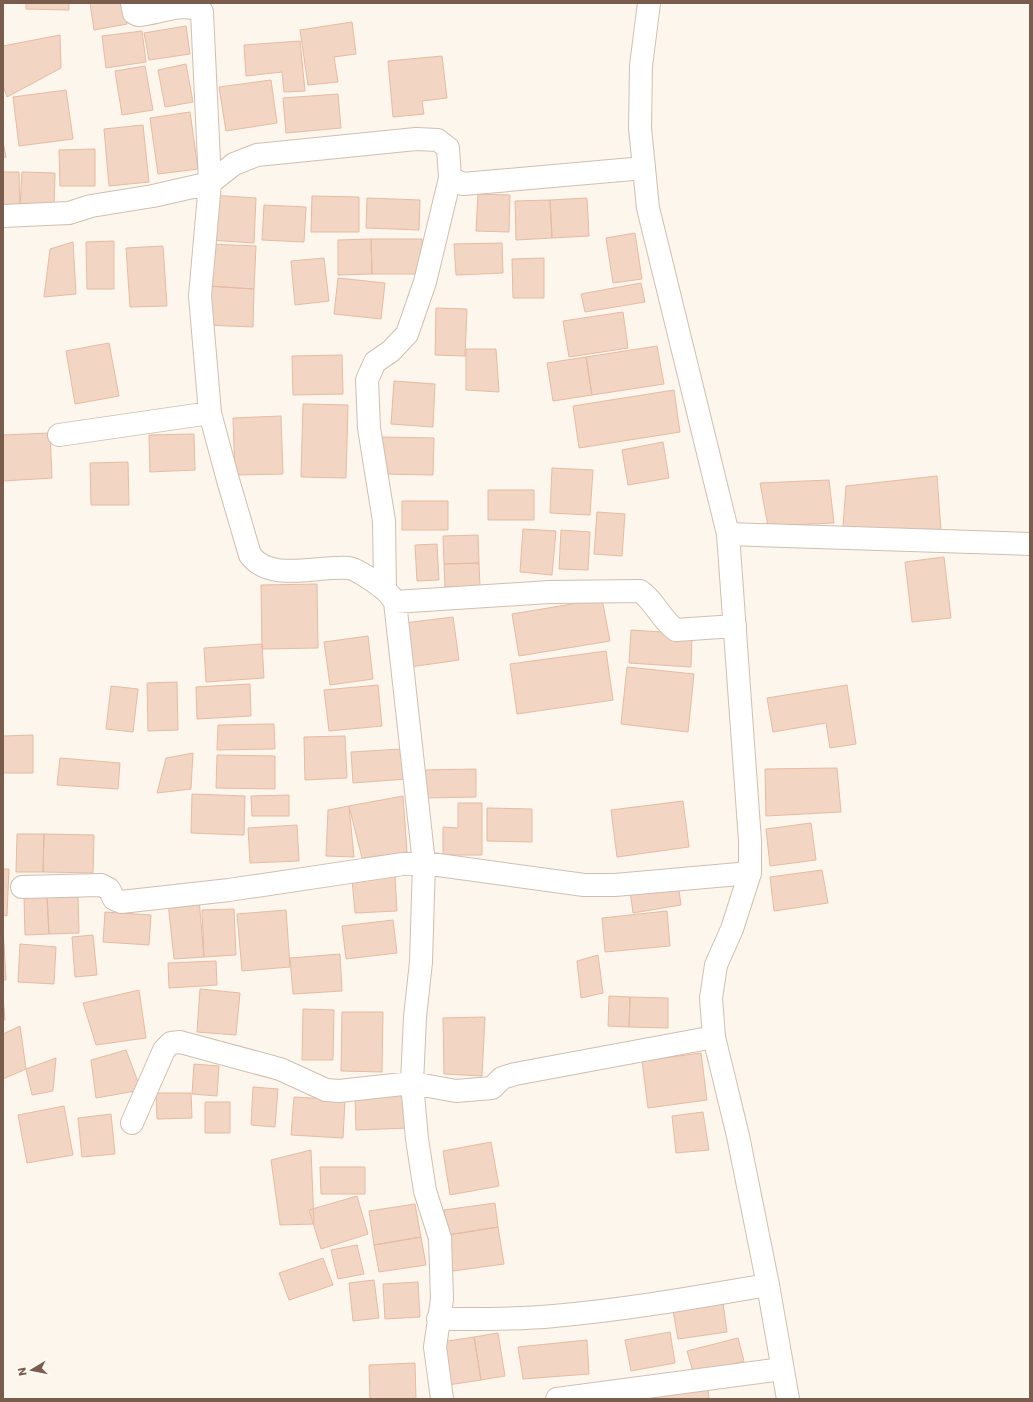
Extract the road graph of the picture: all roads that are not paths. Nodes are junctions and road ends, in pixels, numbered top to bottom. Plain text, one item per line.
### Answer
1 (132, 3) edge
2 (649, 3) edge
3 (644, 168) junction
4 (450, 178) junction
5 (210, 183) junction
6 (3, 216) edge
7 (210, 413) junction
8 (59, 435) dead end
9 (728, 534) junction
10 (1030, 544) edge
11 (390, 596) junction
12 (735, 626) junction
13 (424, 863) junction
14 (750, 873) junction
15 (22, 887) dead end
16 (714, 1037) junction
17 (412, 1083) junction
18 (132, 1123) dead end
19 (768, 1286) junction
20 (438, 1319) junction
21 (782, 1369) junction
22 (442, 1399) edge
23 (557, 1399) edge
24 (788, 1399) edge

1 - 5 street
2 - 3 street
3 - 4 street
3 - 9 street
4 - 5 street
4 - 11 street
5 - 6 street
5 - 7 street
7 - 8 street
7 - 11 street
9 - 10 street
9 - 12 street
11 - 12 street
11 - 13 street
12 - 14 street
13 - 14 street
13 - 15 street
13 - 17 street
14 - 16 street
16 - 17 street
16 - 19 street
17 - 18 street
17 - 20 street
19 - 20 street
19 - 21 street
20 - 22 street
21 - 23 street
21 - 24 street

